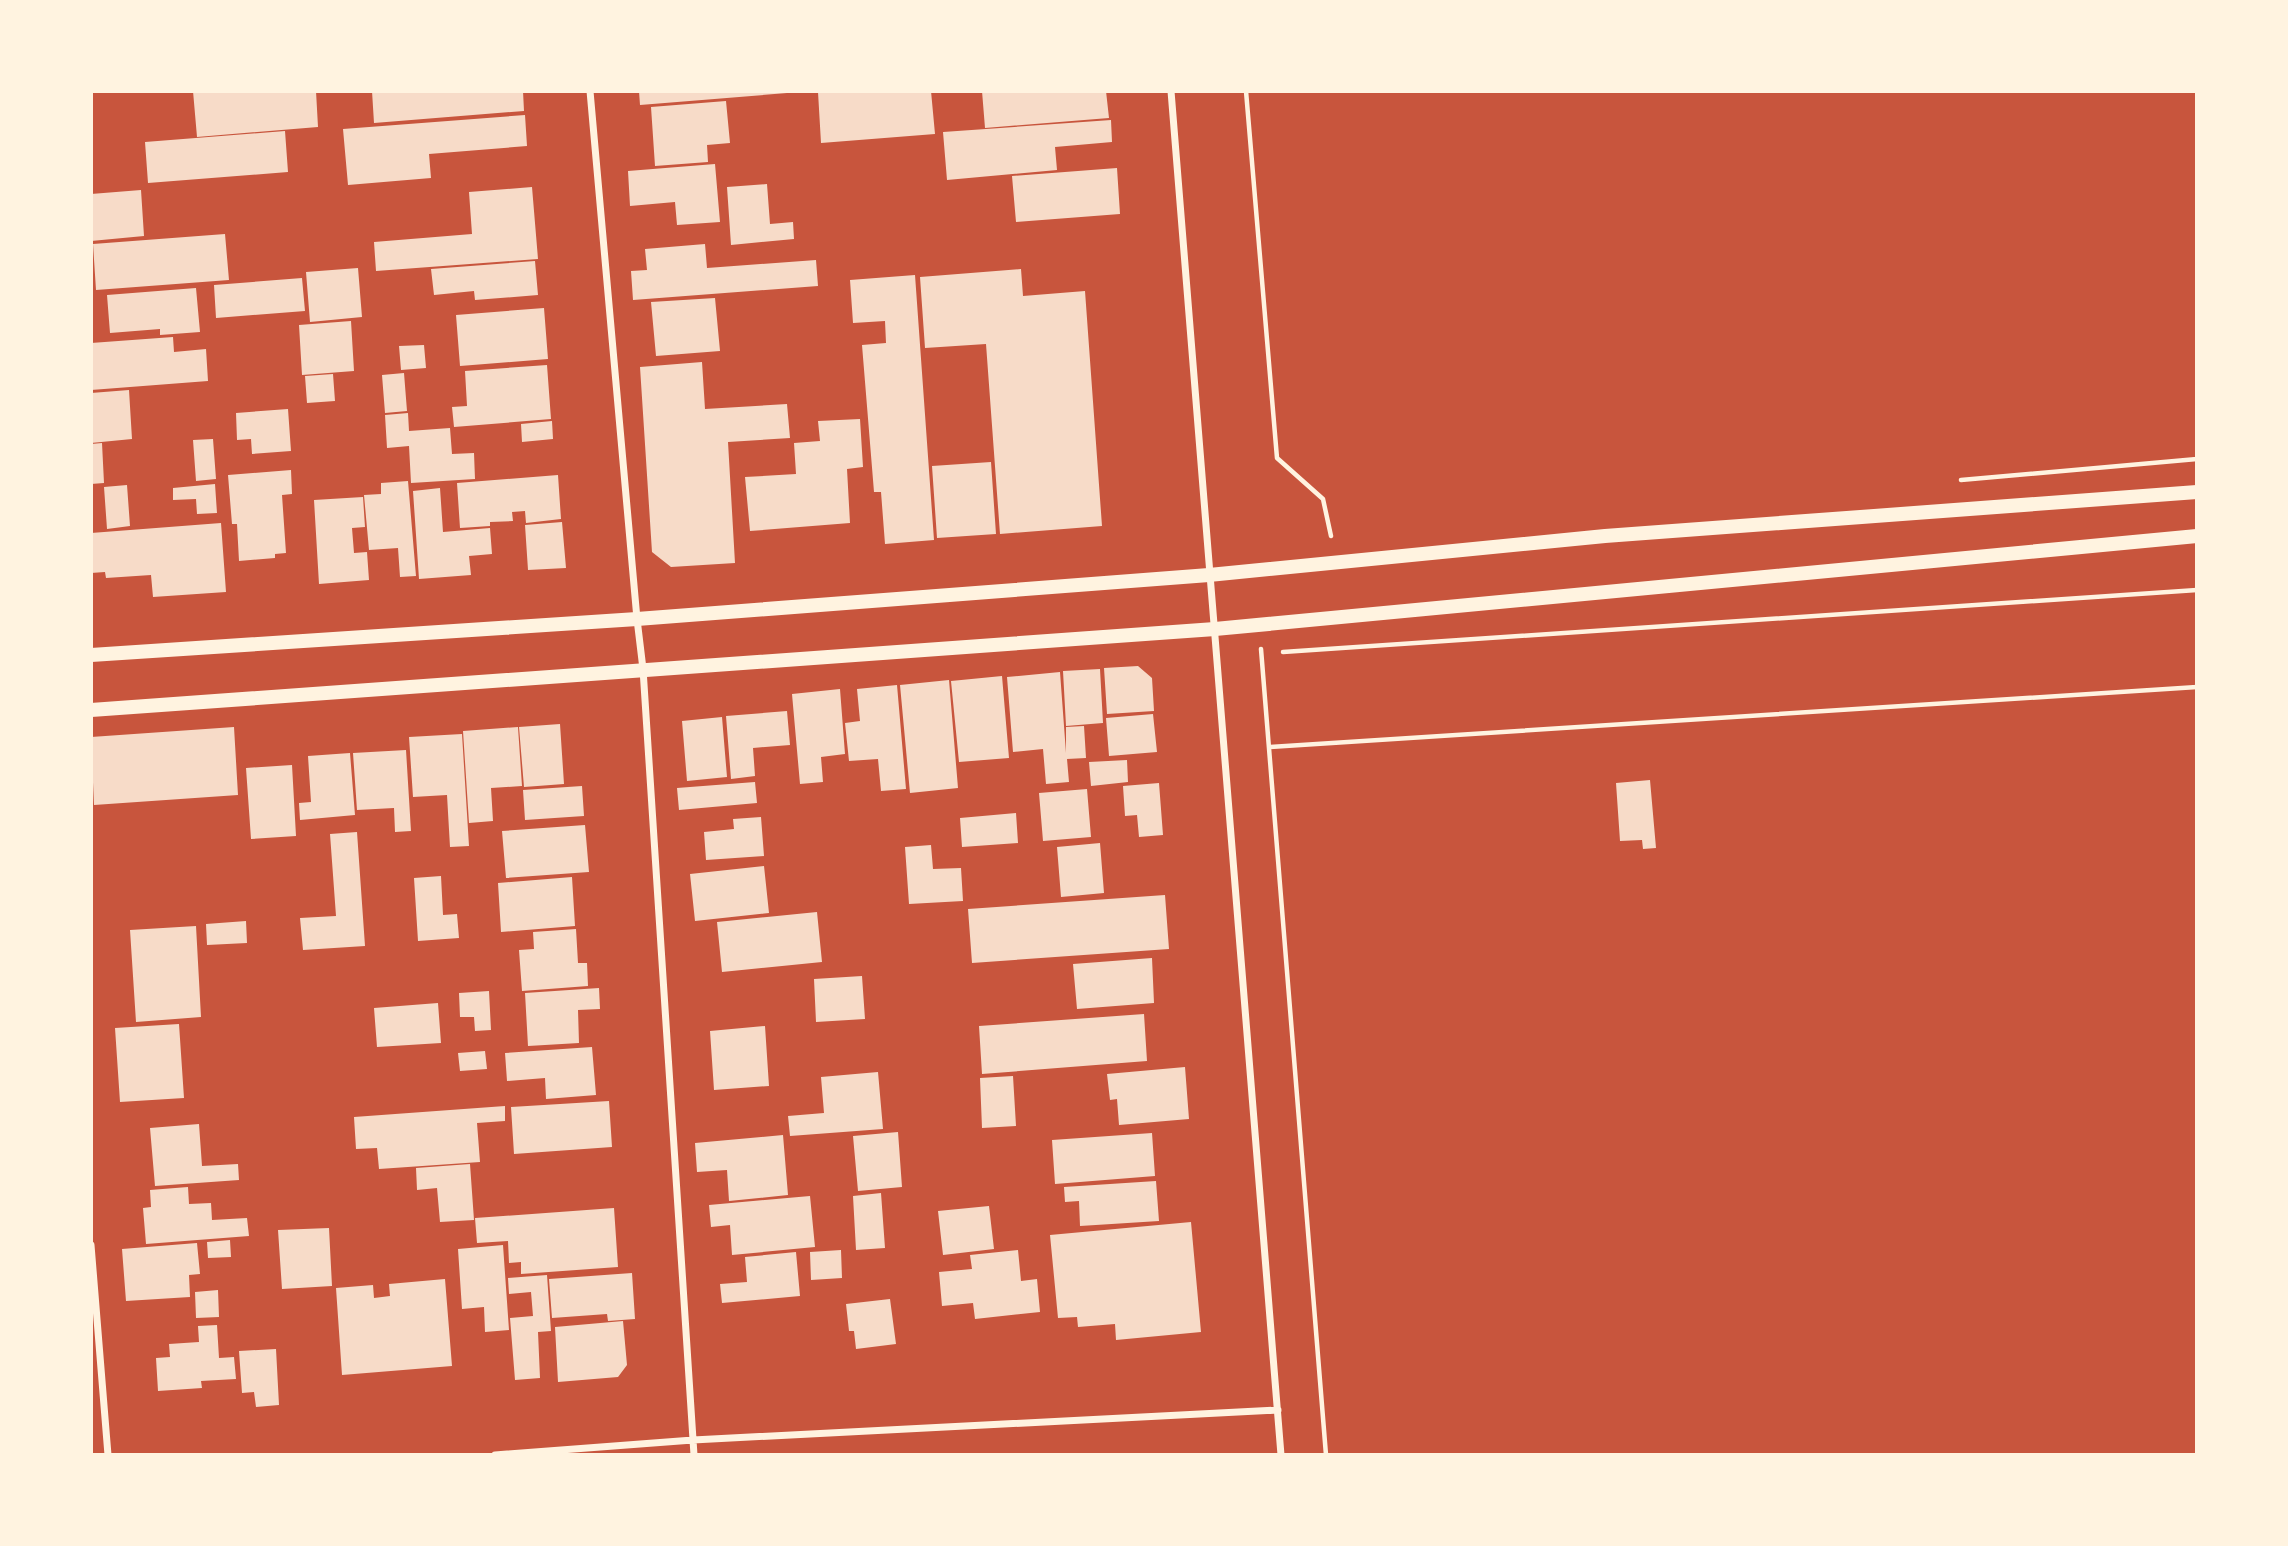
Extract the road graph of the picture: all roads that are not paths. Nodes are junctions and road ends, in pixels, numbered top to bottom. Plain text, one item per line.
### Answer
1 (590, 91) edge
2 (1171, 91) edge
3 (2197, 492) edge
4 (2197, 536) edge
5 (1209, 575) junction
6 (637, 620) junction
7 (1215, 629) junction
8 (91, 655) edge
9 (643, 669) junction
10 (91, 710) edge
11 (91, 1245) edge
12 (1278, 1410) junction
13 (693, 1440) junction
14 (108, 1455) edge
15 (495, 1455) edge
16 (694, 1455) edge
17 (1281, 1455) edge

1 - 6 street
2 - 5 street
3 - 5 main road
4 - 7 main road
5 - 6 main road
5 - 7 street
6 - 8 main road
6 - 9 street
7 - 9 main road
7 - 12 street
9 - 10 main road
9 - 13 street
11 - 14 street
12 - 13 street
12 - 17 street
13 - 15 street
13 - 16 street

